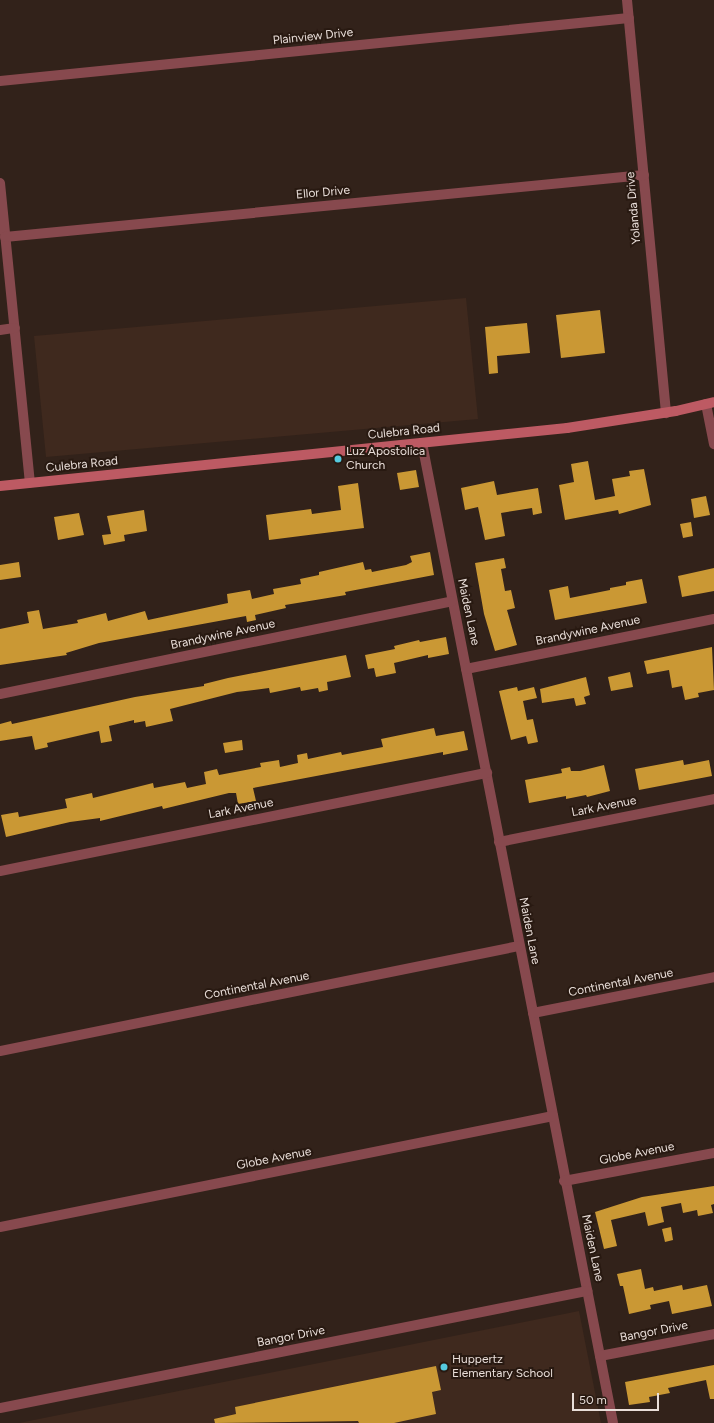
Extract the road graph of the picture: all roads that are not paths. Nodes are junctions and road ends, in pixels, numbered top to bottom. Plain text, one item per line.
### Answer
1 (627, 0) edge
2 (629, 18) junction
3 (0, 81) edge
4 (644, 175) junction
5 (0, 183) edge
6 (5, 237) junction
7 (15, 328) junction
8 (0, 330) edge
9 (710, 403) edge
10 (666, 413) junction
11 (422, 443) junction
12 (714, 444) edge
13 (30, 483) junction
14 (0, 486) edge
15 (452, 601) junction
16 (714, 619) edge
17 (466, 669) junction
18 (0, 694) edge
19 (487, 773) junction
20 (714, 799) edge
21 (499, 842) junction
22 (0, 871) edge
23 (519, 946) junction
24 (714, 978) edge
25 (533, 1013) junction
26 (0, 1051) edge
27 (553, 1116) junction
28 (714, 1153) edge
29 (564, 1181) junction
30 (0, 1227) edge
31 (587, 1291) junction
32 (714, 1334) edge
33 (600, 1356) junction
34 (0, 1408) edge
35 (613, 1423) edge

1 - 2 street, Yolanda Drive
2 - 3 street, Plainview Drive
2 - 4 street, Yolanda Drive
4 - 6 street, Ellor Drive
4 - 10 street, Yolanda Drive
5 - 6 street
6 - 7 street
7 - 8 street
7 - 13 street
9 - 10 main road, Culebra Road
9 - 12 street
10 - 11 main road, Culebra Road
11 - 13 main road, Culebra Road
11 - 15 street, Maiden Lane
13 - 14 main road, Culebra Road
15 - 17 street, Maiden Lane
15 - 18 street, Brandywine Avenue
16 - 17 street, Brandywine Avenue
17 - 19 street, Maiden Lane
19 - 21 street, Maiden Lane
19 - 22 street, Lark Avenue
20 - 21 street, Lark Avenue
21 - 23 street, Maiden Lane
23 - 25 street, Maiden Lane
23 - 26 street, Continental Avenue
24 - 25 street, Continental Avenue
25 - 27 street, Maiden Lane
27 - 29 street, Maiden Lane
27 - 30 street, Globe Avenue
28 - 29 street, Globe Avenue
29 - 31 street, Maiden Lane
31 - 33 street, Maiden Lane
31 - 34 street, Bangor Drive
32 - 33 street, Bangor Drive
33 - 35 street, Maiden Lane

